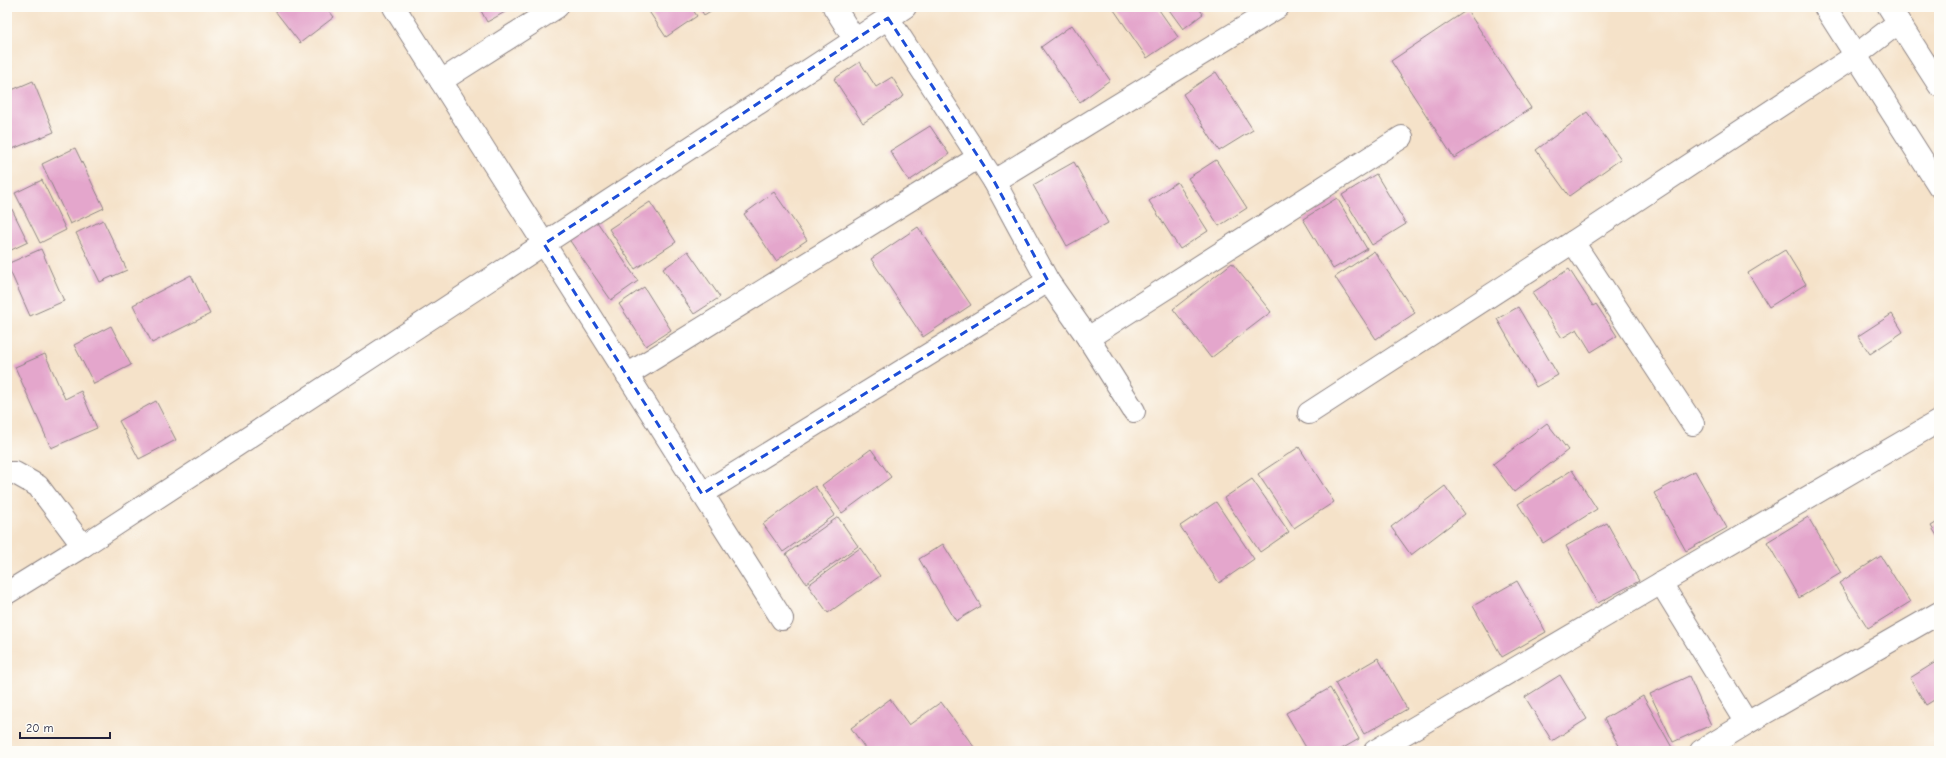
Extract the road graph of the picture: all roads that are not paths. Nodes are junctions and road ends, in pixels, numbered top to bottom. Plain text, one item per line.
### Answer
1 (394, 7) edge
2 (557, 7) edge
3 (834, 7) edge
4 (1278, 7) edge
5 (1825, 7) edge
6 (897, 12) edge
7 (1894, 14) edge
8 (855, 40) junction
9 (1855, 56) junction
10 (441, 81) junction
11 (1939, 85) edge
12 (1402, 137) dead end
13 (979, 157) junction
14 (994, 181) junction
15 (1939, 186) edge
16 (1573, 242) junction
17 (544, 244) junction
18 (1048, 281) junction
19 (1088, 338) junction
20 (627, 375) junction
21 (1134, 411) dead end
22 (1309, 413) dead end
23 (1939, 421) edge
24 (1693, 424) dead end
25 (7, 473) edge
26 (702, 494) junction
27 (83, 546) junction
28 (1661, 583) junction
29 (7, 593) edge
30 (1939, 613) edge
31 (782, 619) dead end
32 (1747, 723) junction
33 (1375, 751) edge
34 (1701, 751) edge

1 - 10 main road
2 - 10 main road
3 - 8 main road
4 - 14 main road
5 - 9 main road
6 - 8 main road
6 - 13 main road
7 - 9 main road
7 - 11 main road
8 - 17 main road
9 - 15 main road
9 - 16 main road
10 - 17 main road
12 - 19 main road
13 - 14 main road
13 - 20 main road
14 - 18 main road
16 - 22 main road
16 - 24 main road
17 - 20 main road
17 - 27 main road
18 - 19 main road
18 - 26 main road
19 - 21 main road
20 - 26 main road
23 - 28 main road
25 - 27 main road
26 - 31 main road
27 - 29 main road
28 - 32 main road
28 - 33 main road
30 - 32 main road
32 - 34 main road

